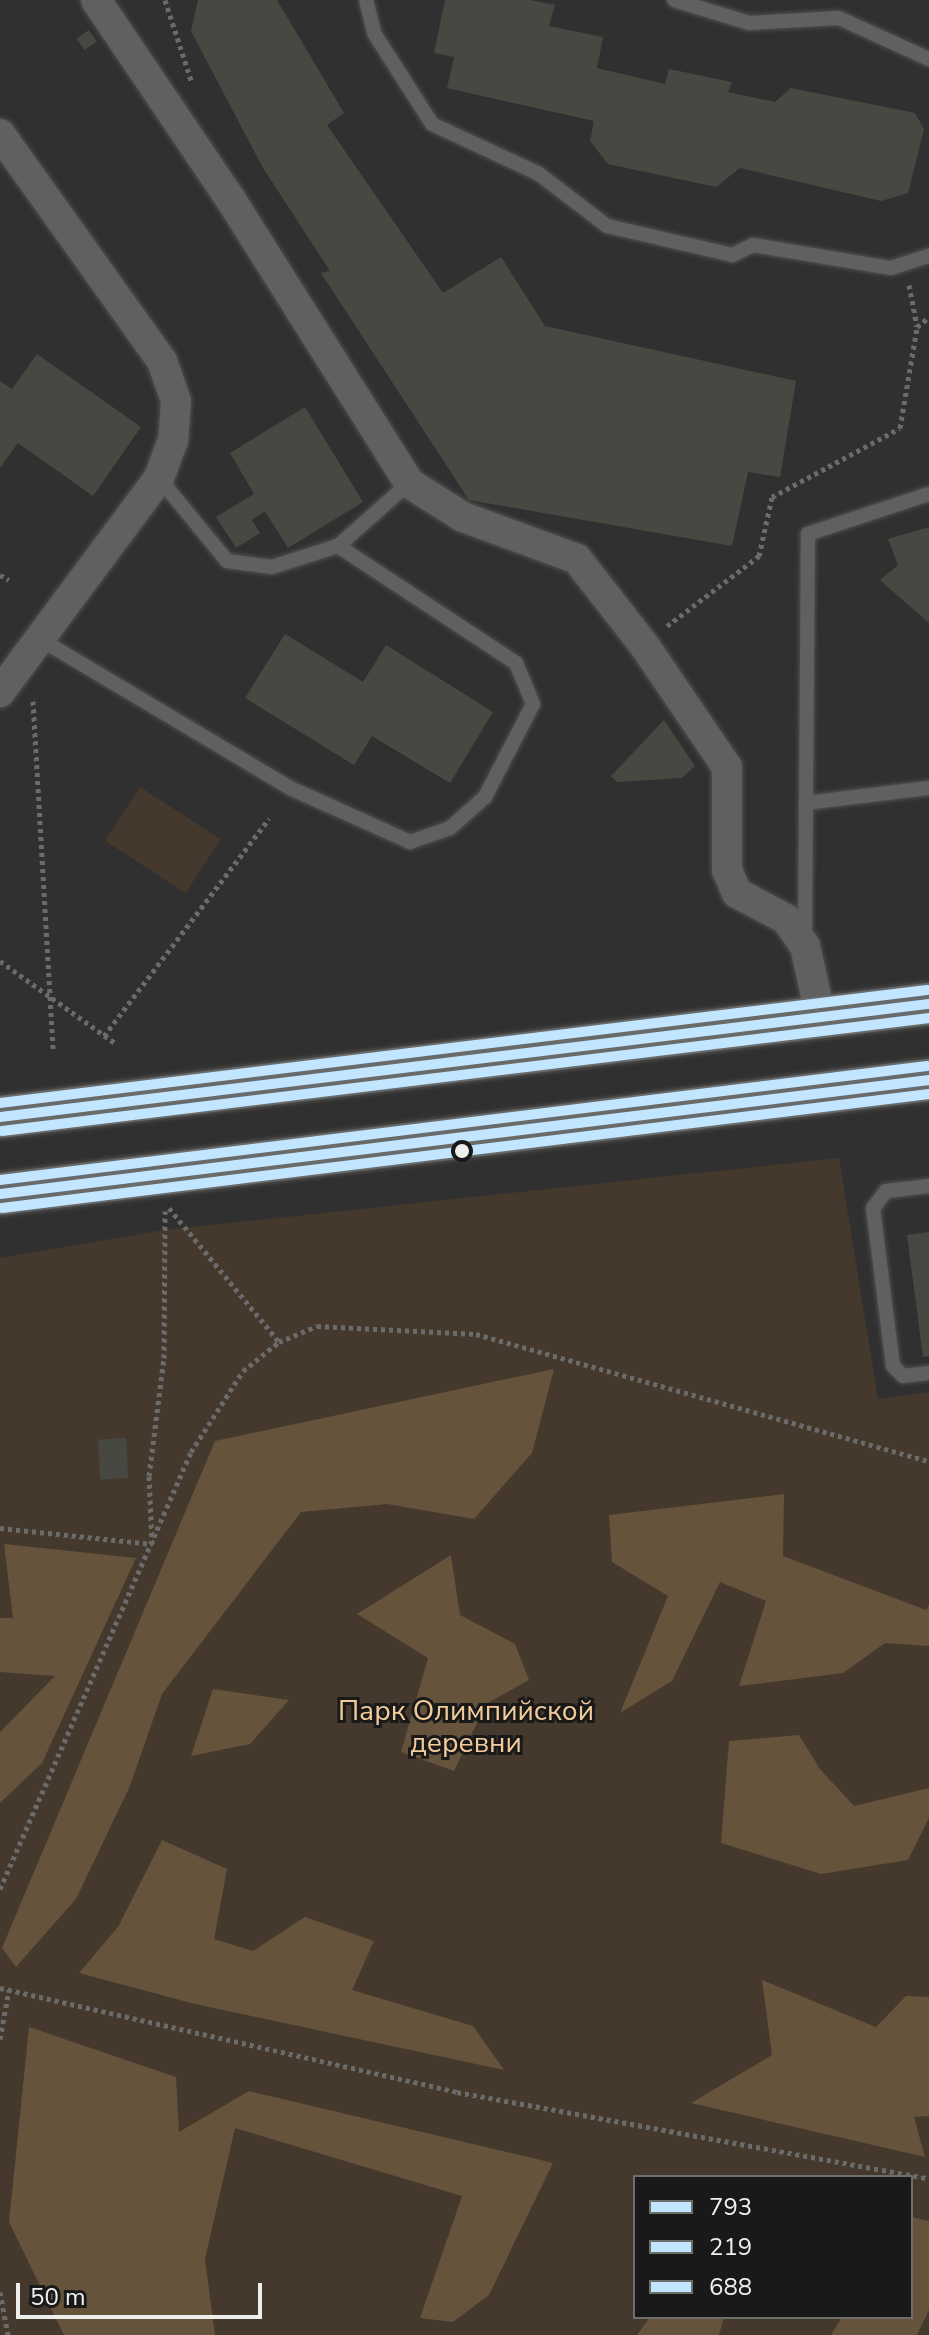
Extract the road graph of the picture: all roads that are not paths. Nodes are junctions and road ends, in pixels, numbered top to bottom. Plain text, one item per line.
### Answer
1 (96, 0) edge
2 (366, 0) edge
3 (674, 0) edge
4 (929, 59) edge
5 (0, 134) edge
6 (929, 256) edge
7 (159, 478) junction
8 (409, 483) junction
9 (929, 494) edge
10 (338, 546) junction
11 (35, 645) junction
12 (0, 692) edge
13 (929, 788) edge
14 (806, 803) junction
15 (805, 946) junction
16 (929, 1004) edge
17 (821, 1018) junction
18 (929, 1080) edge
19 (0, 1117) edge
20 (929, 1186) edge
21 (0, 1194) edge
22 (929, 1373) edge

1 - 8 street
2 - 6 lane
3 - 4 lane
5 - 7 street
7 - 10 lane
7 - 11 street
8 - 10 lane
8 - 15 street
9 - 14 lane
10 - 11 lane
11 - 12 street
13 - 14 lane
14 - 15 lane
15 - 17 street
16 - 17 main road
17 - 19 main road
18 - 21 main road
20 - 22 lane

